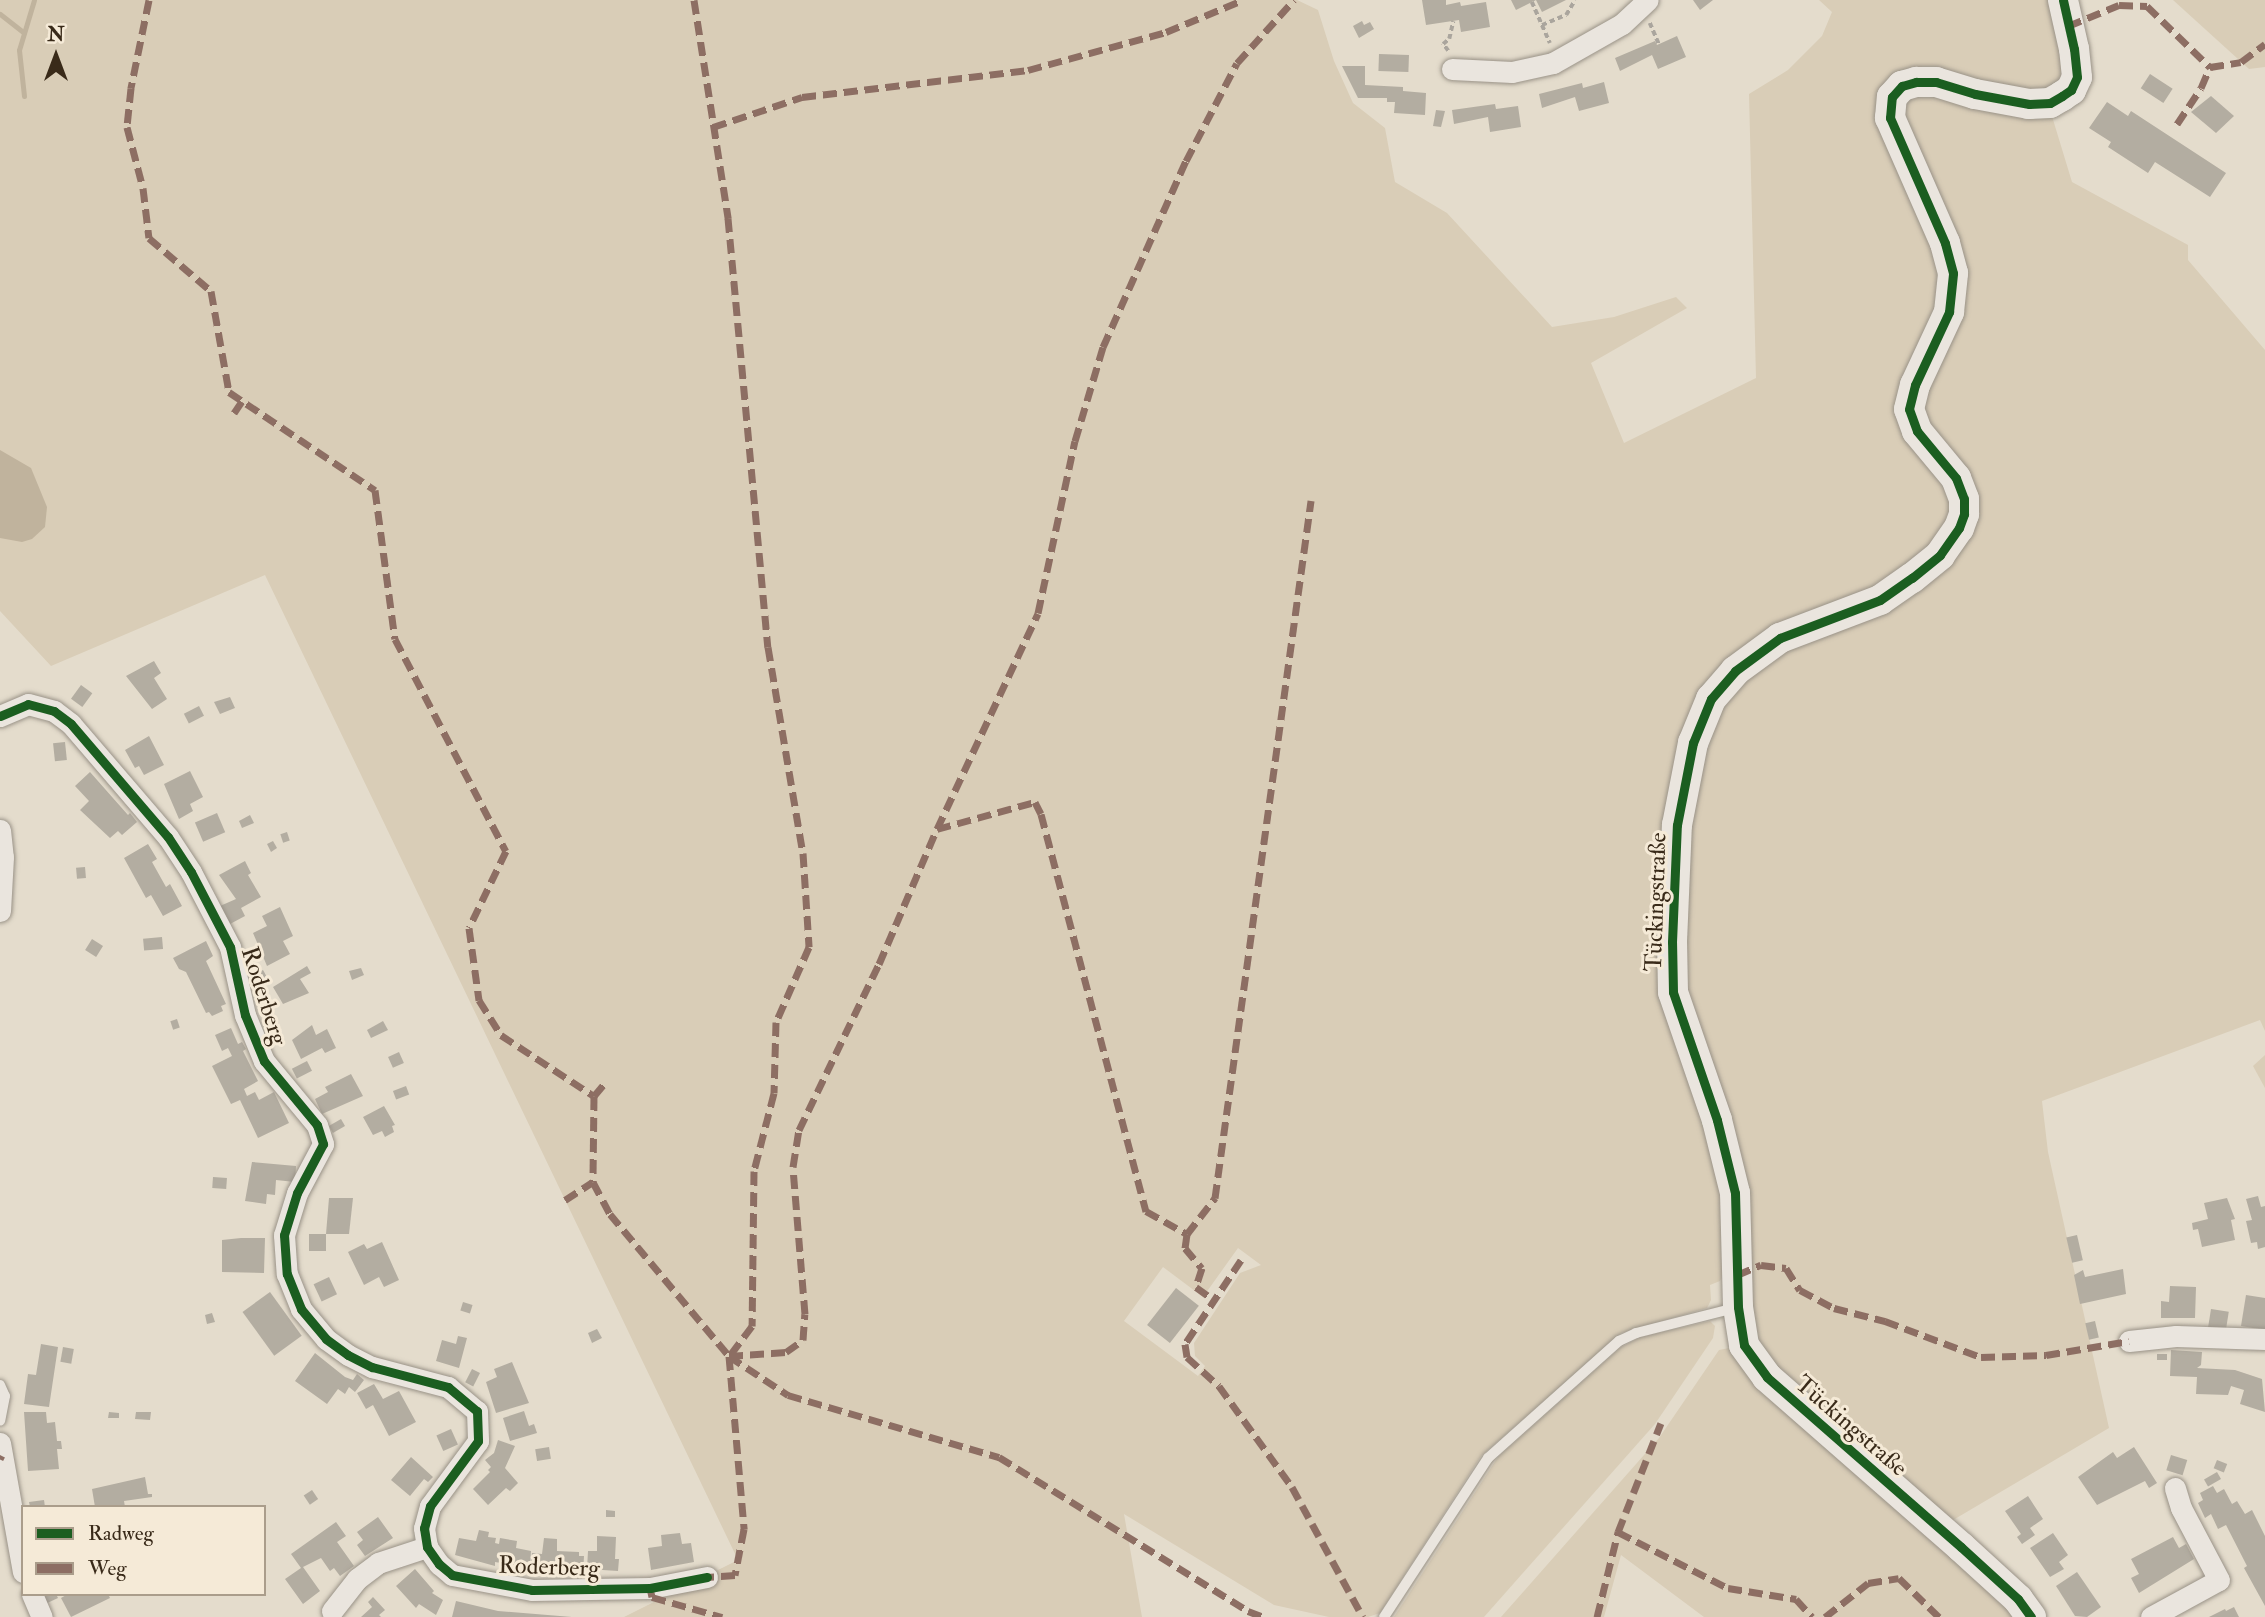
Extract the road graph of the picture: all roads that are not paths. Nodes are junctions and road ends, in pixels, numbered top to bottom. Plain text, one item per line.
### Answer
1 (1648, 0) edge
2 (2063, 0) edge
3 (1450, 58) road end
4 (0, 716) edge
5 (0, 830) edge
6 (0, 911) edge
7 (1738, 1307) junction
8 (2265, 1339) edge
9 (2129, 1341) dead end
10 (0, 1385) edge
11 (0, 1421) edge
12 (0, 1443) edge
13 (2175, 1488) dead end
14 (427, 1547) junction
15 (21, 1561) edge
16 (707, 1577) dead end
17 (33, 1596) edge
18 (331, 1611) dead end
19 (42, 1617) edge
20 (1384, 1617) edge
21 (2031, 1617) edge
22 (2151, 1617) edge

1 - 3 street
2 - 7 street, Tückingstraße
4 - 14 street, Roderberg
5 - 6 street
7 - 20 lane
7 - 21 street, Tückingstraße
8 - 9 street
10 - 11 lane
12 - 15 street
13 - 22 street
14 - 16 street, Roderberg
14 - 18 street
17 - 19 street

